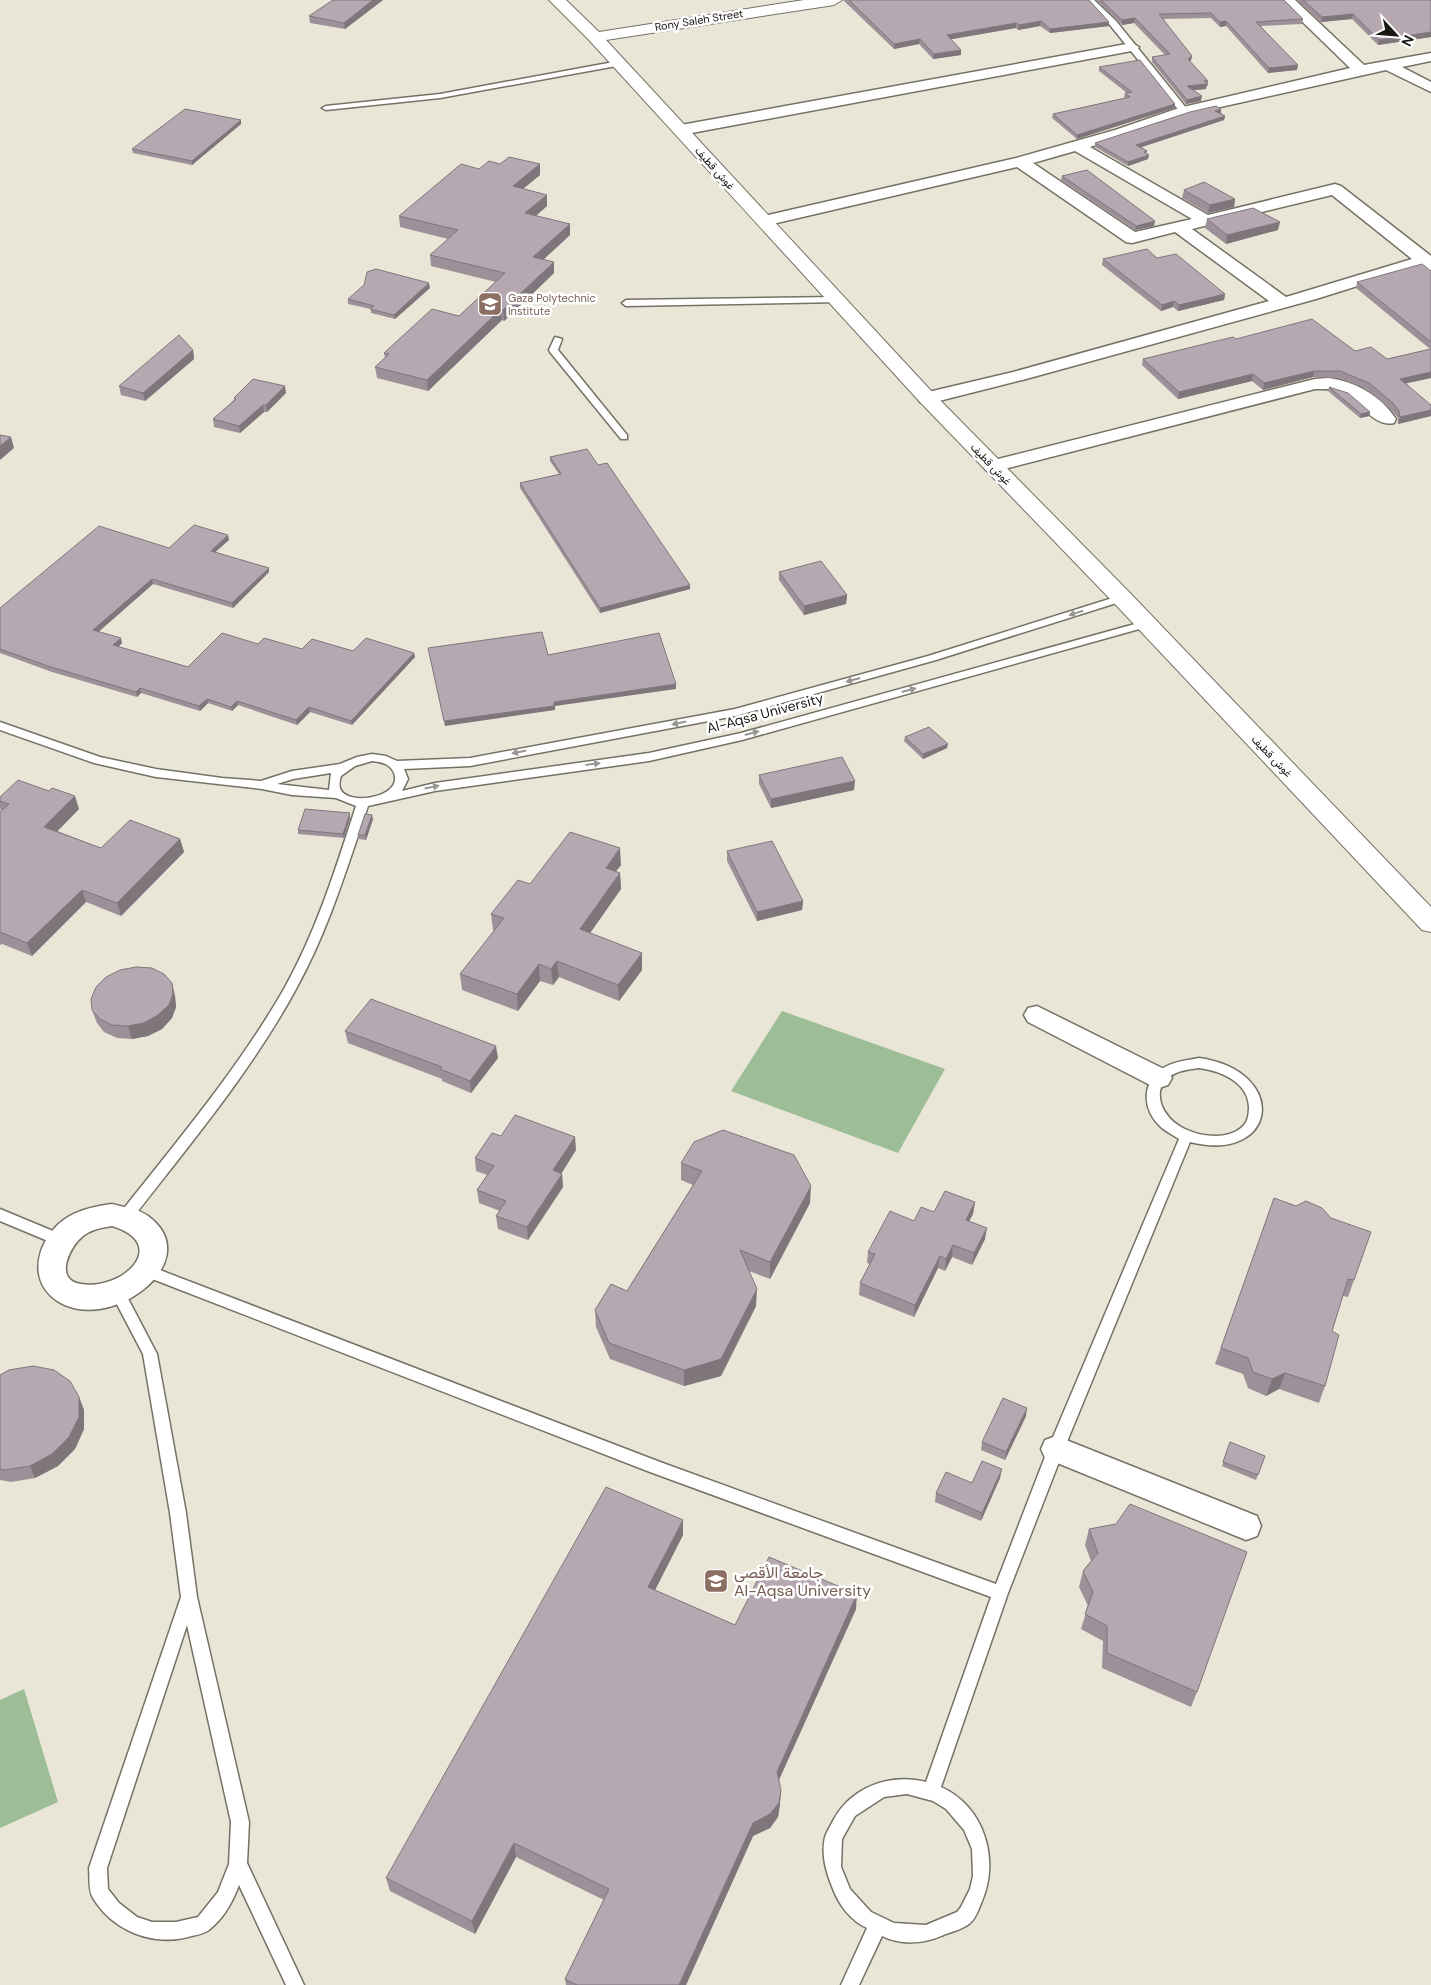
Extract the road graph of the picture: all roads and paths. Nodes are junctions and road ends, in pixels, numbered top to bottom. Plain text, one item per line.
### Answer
1 (557, 0) edge
2 (834, 0) edge
3 (1090, 0) edge
4 (1287, 0) edge
5 (595, 36) junction
6 (1132, 47) junction
7 (1431, 57) edge
8 (619, 62) junction
9 (1388, 65) junction
10 (1361, 70) junction
11 (1431, 88) edge
12 (326, 108) dead end
13 (1184, 111) junction
14 (681, 130) junction
15 (1078, 146) junction
16 (1020, 162) junction
17 (1204, 219) junction
18 (764, 221) junction
19 (1180, 228) junction
20 (1429, 263) edge
21 (837, 300) junction
22 (1282, 302) junction
23 (626, 303) dead end
24 (558, 339) dead end
25 (927, 398) junction
26 (1387, 419) dead end
27 (624, 437) dead end
28 (993, 466) junction
29 (1122, 598) junction
30 (1146, 624) junction
31 (0, 726) edge
32 (396, 765) junction
33 (340, 768) junction
34 (262, 785) junction
35 (338, 794) junction
36 (385, 798) junction
37 (362, 803) junction
38 (1431, 923) edge
39 (1037, 1015) dead end
40 (1158, 1078) junction
41 (1186, 1137) junction
42 (0, 1215) edge
43 (126, 1216) junction
44 (60, 1240) junction
45 (147, 1271) junction
46 (118, 1294) junction
47 (1056, 1449) junction
48 (1246, 1526) dead end
49 (1000, 1593) junction
50 (189, 1596) junction
51 (931, 1791) junction
52 (238, 1864) junction
53 (875, 1931) junction
54 (296, 1985) edge
55 (850, 1985) edge

1 - 5 main road, غوش قطيف
2 - 5 main road, Rony Saleh Street
3 - 6 lane
4 - 10 street
5 - 8 main road, غوش قطيف
6 - 13 lane
6 - 14 street
7 - 9 street
8 - 12 lane
8 - 14 main road, غوش قطيف
9 - 10 street
9 - 11 street
10 - 13 street
13 - 15 street
14 - 18 main road, غوش قطيف
15 - 16 street
15 - 17 street
16 - 18 street
16 - 19 street
17 - 19 street
17 - 20 street
18 - 21 main road, غوش قطيف
19 - 22 street
20 - 22 street
21 - 23 lane
21 - 25 main road, غوش قطيف
22 - 25 street
24 - 27 lane
25 - 28 main road, غوش قطيف
26 - 28 street
28 - 29 main road, غوش قطيف
29 - 30 main road, غوش قطيف
29 -> 32 lane, Al-Aqsa University
36 -> 30 lane, Al-Aqsa University
30 - 38 main road, غوش قطيف
31 - 34 lane
32 - 33 lane
32 - 36 lane
33 - 34 lane
33 - 35 lane
34 - 35 lane
35 - 37 lane
36 - 37 lane
37 - 43 lane
39 - 40 street
40 - 41 lane
40 - 41 lane
41 - 47 lane
42 - 44 lane
43 - 44 street
43 - 45 street
44 - 46 street
45 - 46 street
45 - 49 lane
46 - 50 lane
47 - 48 street
47 - 49 lane
49 - 51 lane
50 - 52 lane
50 - 52 lane
51 - 53 lane
51 - 53 lane
52 - 54 lane
53 - 55 lane

